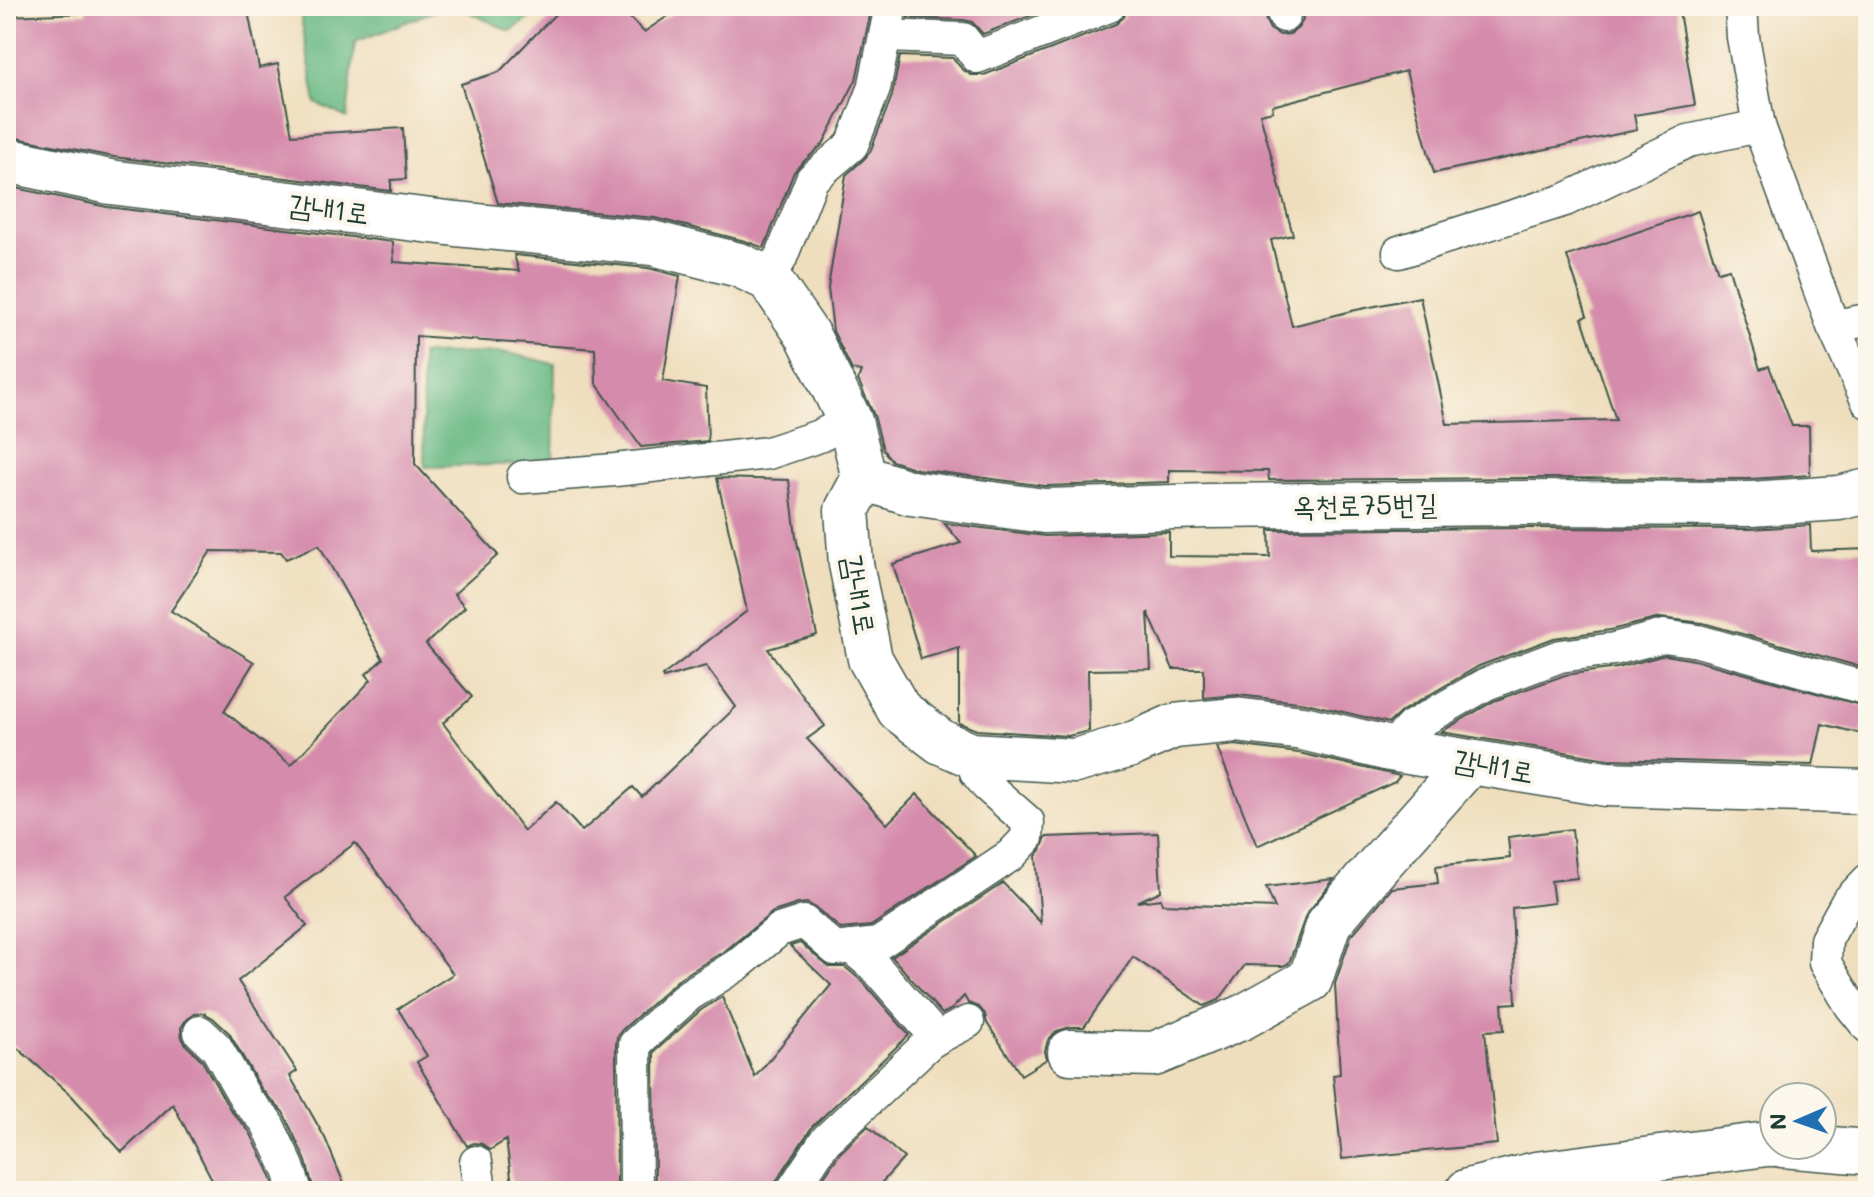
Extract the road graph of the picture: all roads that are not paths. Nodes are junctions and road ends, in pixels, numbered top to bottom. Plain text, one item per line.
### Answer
1 (1109, 6) edge
2 (1741, 6) edge
3 (888, 21) edge
4 (1759, 126) junction
5 (6, 160) edge
6 (1399, 252) dead end
7 (761, 275) junction
8 (1868, 320) edge
9 (1833, 326) junction
10 (1868, 402) edge
11 (850, 421) junction
12 (523, 477) dead end
13 (864, 478) junction
14 (1868, 491) edge
15 (1868, 689) edge
16 (1390, 749) junction
17 (971, 755) junction
18 (1470, 762) junction
19 (1868, 792) edge
20 (1868, 880) edge
21 (851, 947) junction
22 (968, 1022) dead end
23 (1868, 1027) edge
24 (200, 1032) dead end
25 (937, 1038) junction
26 (1070, 1052) dead end
27 (1758, 1145) edge
28 (1838, 1150) edge
29 (1868, 1152) edge
30 (296, 1191) edge
31 (636, 1191) edge
32 (792, 1191) edge
33 (1468, 1191) edge

1 - 3 lane
2 - 4 lane
3 - 7 lane
4 - 6 lane
4 - 9 lane
5 - 7 street, 감내1로
7 - 11 street, 감내1로
8 - 9 lane
9 - 10 lane
11 - 12 lane
11 - 13 street, 감내1로
13 - 14 street, 옥천로75번길
13 - 17 street, 감내1로
15 - 16 lane
16 - 17 street, 감내1로
16 - 18 street, 감내1로
17 - 21 lane
18 - 19 street, 감내1로
18 - 26 street
20 - 23 lane
21 - 25 lane
21 - 31 lane
22 - 25 lane
24 - 30 lane
25 - 32 lane
27 - 33 street
28 - 29 street

